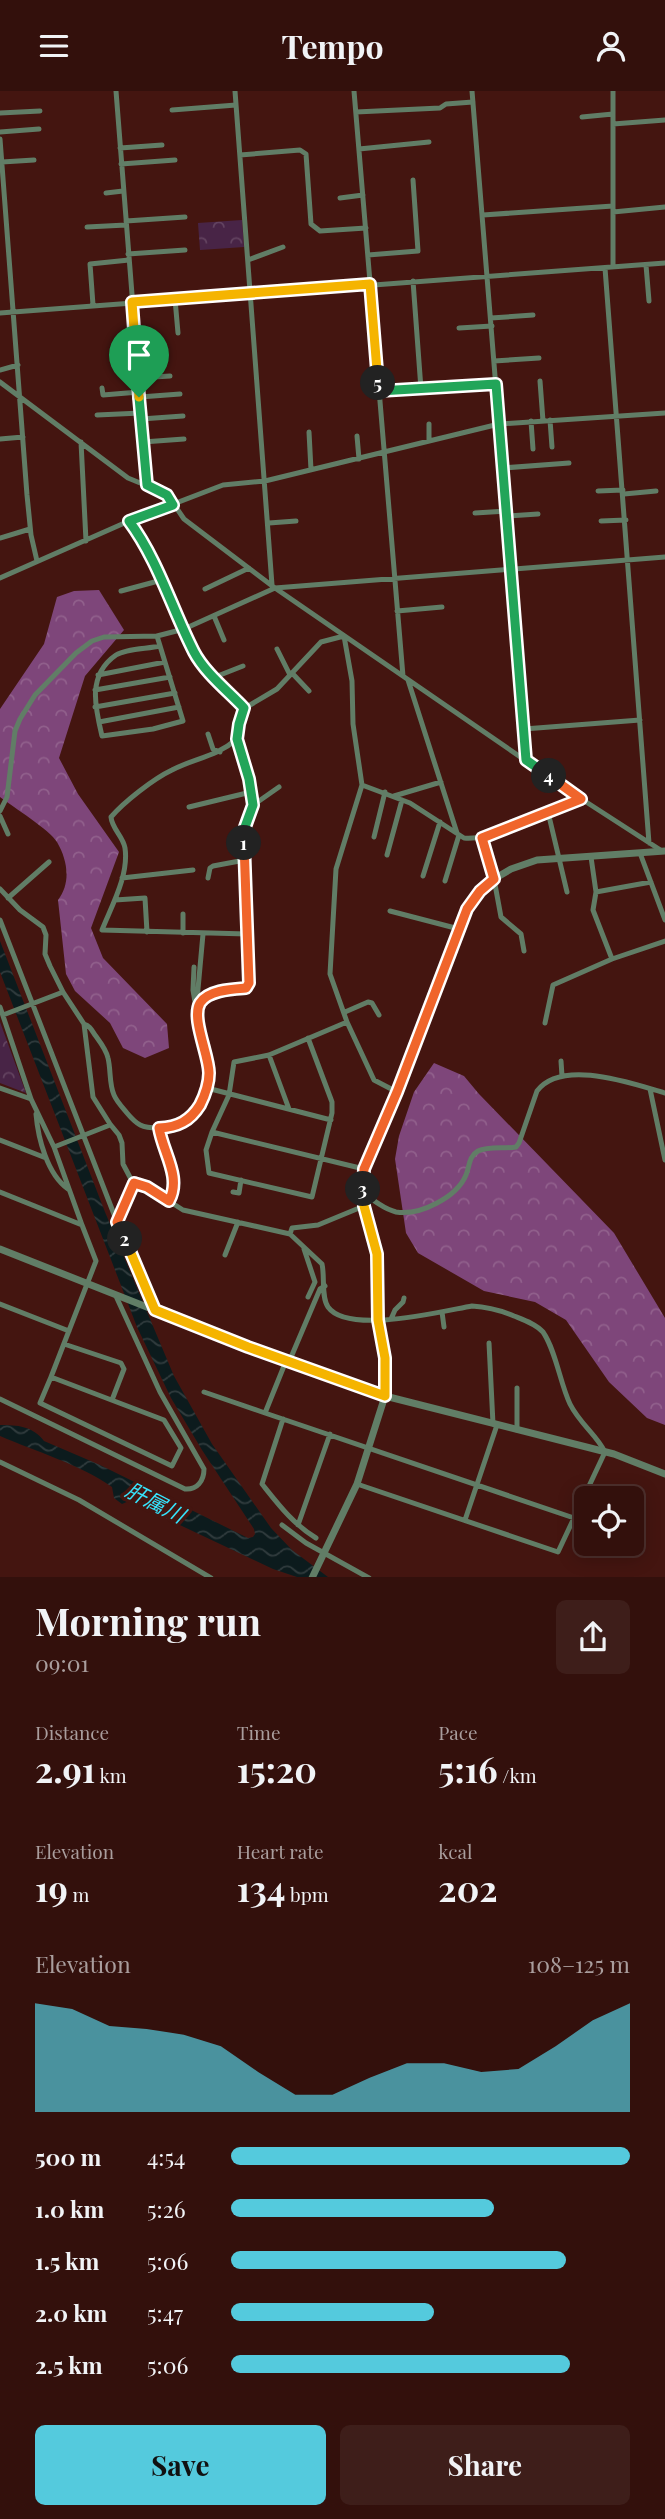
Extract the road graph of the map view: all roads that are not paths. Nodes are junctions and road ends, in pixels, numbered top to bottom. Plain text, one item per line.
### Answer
1 (116, 91) edge
2 (235, 91) edge
3 (354, 91) edge
4 (472, 91) edge
5 (613, 91) edge
6 (473, 102) junction
7 (236, 105) junction
8 (172, 110) dead end
9 (40, 111) dead end
10 (356, 112) junction
11 (0, 113) edge
12 (613, 114) junction
13 (582, 117) dead end
14 (665, 120) edge
15 (613, 124) junction
16 (39, 129) dead end
17 (0, 132) edge
18 (0, 139) edge
19 (429, 142) dead end
20 (162, 145) dead end
21 (120, 148) junction
22 (359, 149) junction
23 (240, 155) junction
24 (34, 160) dead end
25 (175, 160) dead end
26 (2, 162) junction
27 (121, 164) junction
28 (413, 180) dead end
29 (124, 191) junction
30 (106, 193) dead end
31 (363, 195) junction
32 (340, 198) dead end
33 (665, 207) edge
34 (613, 209) junction
35 (483, 215) junction
36 (185, 217) dead end
37 (126, 223) junction
38 (87, 227) dead end
39 (366, 228) junction
40 (283, 247) dead end
41 (184, 250) dead end
42 (368, 255) junction
43 (129, 257) junction
44 (248, 260) junction
45 (665, 263) edge
46 (646, 265) junction
47 (613, 267) junction
48 (606, 268) junction
49 (488, 277) junction
50 (413, 281) junction
51 (370, 284) junction
52 (251, 293) junction
53 (175, 299) junction
54 (649, 301) dead end
55 (132, 302) junction
56 (93, 305) junction
57 (13, 310) junction
58 (0, 313) edge
59 (533, 315) dead end
60 (491, 318) junction
61 (492, 326) junction
62 (459, 328) dead end
63 (178, 333) dead end
64 (539, 358) dead end
65 (495, 361) junction
66 (18, 365) junction
67 (0, 370) edge
68 (170, 376) dead end
69 (138, 378) junction
70 (0, 381) edge
71 (540, 381) dead end
72 (496, 384) junction
73 (102, 388) dead end
74 (421, 389) junction
75 (379, 391) junction
76 (180, 394) dead end
77 (139, 395) junction
78 (20, 397) junction
79 (665, 412) edge
80 (97, 415) dead end
81 (617, 415) junction
82 (141, 416) junction
83 (183, 416) dead end
84 (546, 420) junction
85 (531, 421) junction
86 (429, 424) dead end
87 (499, 424) junction
88 (309, 432) dead end
89 (357, 436) dead end
90 (23, 437) junction
91 (0, 439) edge
92 (184, 439) dead end
93 (429, 441) junction
94 (81, 442) junction
95 (143, 442) junction
96 (552, 447) dead end
97 (533, 449) dead end
98 (384, 453) junction
99 (359, 459) junction
100 (569, 463) dead end
101 (503, 468) junction
102 (311, 470) junction
103 (265, 481) junction
104 (147, 485) junction
105 (598, 491) dead end
106 (656, 491) dead end
107 (623, 492) junction
108 (173, 505) junction
109 (475, 513) dead end
110 (507, 514) junction
111 (538, 514) dead end
112 (626, 520) junction
113 (129, 521) junction
114 (296, 521) dead end
115 (601, 521) dead end
116 (269, 523) junction
117 (30, 529) junction
118 (0, 538) edge
119 (86, 541) junction
120 (665, 557) edge
121 (629, 559) junction
122 (37, 561) junction
123 (249, 568) junction
124 (512, 569) junction
125 (0, 578) edge
126 (162, 580) junction
127 (394, 580) junction
128 (274, 587) junction
129 (205, 589) dead end
130 (121, 591) dead end
131 (442, 607) dead end
132 (397, 611) junction
133 (214, 616) junction
134 (184, 629) junction
135 (156, 635) junction
136 (344, 636) junction
137 (224, 641) dead end
138 (160, 646) junction
139 (277, 649) dead end
140 (165, 662) junction
141 (243, 666) dead end
142 (291, 674) junction
143 (98, 675) junction
144 (170, 677) junction
145 (215, 677) junction
146 (406, 678) junction
147 (95, 690) junction
148 (309, 691) dead end
149 (174, 693) junction
150 (95, 708) junction
151 (179, 708) junction
152 (244, 708) junction
153 (640, 720) junction
154 (99, 722) junction
155 (524, 729) junction
156 (208, 734) dead end
157 (237, 739) junction
158 (220, 752) junction
159 (526, 760) junction
160 (441, 782) junction
161 (362, 785) junction
162 (279, 787) dead end
163 (385, 792) junction
164 (252, 796) junction
165 (393, 796) junction
166 (581, 799) junction
167 (402, 800) junction
168 (189, 807) dead end
169 (0, 811) edge
170 (548, 813) junction
171 (0, 816) edge
172 (440, 822) junction
173 (8, 834) dead end
174 (458, 834) junction
175 (374, 837) dead end
176 (482, 838) junction
177 (649, 843) junction
178 (664, 852) edge
179 (639, 853) junction
180 (387, 855) dead end
181 (591, 857) junction
182 (559, 859) junction
183 (245, 860) junction
184 (49, 862) dead end
185 (194, 870) dead end
186 (423, 876) dead end
187 (122, 878) junction
188 (208, 878) dead end
189 (494, 879) junction
190 (445, 881) dead end
191 (651, 882) junction
192 (0, 889) edge
193 (567, 892) dead end
194 (596, 892) junction
195 (8, 898) junction
196 (115, 900) junction
197 (390, 911) dead end
198 (183, 914) dead end
199 (665, 920) edge
200 (0, 921) edge
201 (459, 929) junction
202 (147, 932) junction
203 (183, 933) junction
204 (203, 934) junction
205 (247, 934) junction
206 (665, 941) edge
207 (524, 951) dead end
208 (612, 959) junction
209 (194, 967) dead end
210 (63, 992) junction
211 (32, 1004) junction
212 (196, 1004) junction
213 (0, 1007) edge
214 (345, 1011) junction
215 (197, 1014) junction
216 (3, 1015) junction
217 (379, 1015) dead end
218 (347, 1022) junction
219 (545, 1023) dead end
220 (84, 1024) junction
221 (308, 1038) junction
222 (269, 1055) junction
223 (561, 1061) dead end
224 (562, 1076) junction
225 (0, 1088) edge
226 (207, 1088) junction
227 (650, 1089) junction
228 (397, 1092) junction
229 (665, 1093) edge
230 (229, 1095) junction
231 (31, 1100) junction
232 (35, 1109) junction
233 (289, 1109) junction
234 (331, 1120) junction
235 (110, 1125) junction
236 (159, 1128) junction
237 (212, 1132) junction
238 (83, 1136) junction
239 (0, 1140) edge
240 (57, 1146) junction
241 (46, 1158) junction
242 (321, 1159) junction
243 (665, 1160) edge
244 (364, 1169) junction
245 (242, 1180) junction
246 (134, 1183) junction
247 (68, 1189) junction
248 (0, 1192) edge
249 (233, 1192) dead end
250 (363, 1192) junction
251 (169, 1201) junction
252 (364, 1206) junction
253 (117, 1222) junction
254 (238, 1222) junction
255 (82, 1225) junction
256 (290, 1234) junction
257 (303, 1246) junction
258 (0, 1249) edge
259 (225, 1255) dead end
260 (87, 1283) junction
261 (325, 1286) junction
262 (116, 1294) junction
263 (308, 1297) dead end
264 (404, 1298) dead end
265 (0, 1304) edge
266 (155, 1310) junction
267 (442, 1311) junction
268 (391, 1319) junction
269 (378, 1320) junction
270 (444, 1327) dead end
271 (69, 1331) junction
272 (489, 1343) dead end
273 (64, 1344) junction
274 (287, 1361) junction
275 (51, 1377) junction
276 (517, 1388) dead end
277 (204, 1392) dead end
278 (385, 1396) junction
279 (0, 1399) edge
280 (112, 1400) junction
281 (265, 1413) junction
282 (283, 1419) junction
283 (495, 1425) junction
284 (517, 1430) junction
285 (330, 1434) junction
286 (369, 1449) junction
287 (605, 1453) junction
288 (0, 1462) edge
289 (665, 1475) edge
290 (357, 1484) junction
291 (477, 1485) junction
292 (589, 1486) edge
293 (574, 1518) joint
294 (465, 1520) junction
295 (282, 1525) dead end
296 (298, 1525) junction
297 (316, 1538) dead end
298 (323, 1555) junction
299 (211, 1577) edge
300 (312, 1577) edge
301 (369, 1577) edge

1 - 21 street
2 - 7 street
3 - 10 street
4 - 6 street
5 - 12 street
6 - 10 street
6 - 35 street
7 - 8 street
7 - 23 street
9 - 11 street
10 - 22 street
12 - 13 street
12 - 15 street
14 - 15 street
15 - 34 street
16 - 17 street
18 - 26 street
19 - 22 street
20 - 21 street
21 - 27 street
22 - 31 street
23 - 39 street
23 - 44 street
24 - 26 street
25 - 27 street
26 - 57 street
27 - 29 street
28 - 42 street
29 - 30 street
29 - 37 street
31 - 32 street
31 - 39 street
33 - 34 street
34 - 35 street
34 - 47 street
35 - 49 street
36 - 37 street
37 - 38 street
37 - 43 street
39 - 42 street
40 - 44 street
41 - 43 street
42 - 51 street
43 - 55 street
43 - 56 street
44 - 52 street
45 - 46 street
46 - 47 street
46 - 54 street
47 - 48 street
48 - 49 street
48 - 81 street
49 - 50 street
49 - 60 street
50 - 51 street
50 - 74 street
51 - 52 street
51 - 75 street
52 - 53 street
52 - 103 street
53 - 55 street
53 - 63 street
55 - 56 street
55 - 69 street
56 - 57 street
57 - 58 street
57 - 66 street
59 - 60 street
60 - 61 street
61 - 62 street
61 - 65 street
64 - 65 street
65 - 72 street
66 - 67 street
66 - 78 street
68 - 69 street
69 - 77 street
70 - 78 street
71 - 84 street
72 - 74 street
72 - 87 street
73 - 77 street
74 - 75 street
75 - 98 street
76 - 77 street
77 - 82 street
78 - 90 street
78 - 94 street
79 - 81 street
80 - 82 street
81 - 84 street
81 - 107 street
82 - 83 street
82 - 95 street
84 - 85 street
84 - 96 street
85 - 87 street
85 - 97 street
86 - 93 street
87 - 93 street
87 - 101 street
88 - 102 street
89 - 99 street
90 - 91 street
90 - 117 street
92 - 95 street
93 - 98 street
94 - 104 street
94 - 119 street
95 - 104 street
98 - 99 street
98 - 127 street
99 - 102 street
100 - 101 street
101 - 110 street
102 - 103 street
103 - 108 street
103 - 116 street
104 - 108 street
105 - 107 street
106 - 107 street
107 - 112 street
108 - 113 street
108 - 123 street
109 - 110 street
110 - 111 street
110 - 124 street
112 - 115 street
112 - 121 street
113 - 119 street
113 - 126 street
114 - 116 street
116 - 128 street
117 - 118 street
117 - 122 street
119 - 122 street
120 - 121 street
121 - 124 street
121 - 153 street
122 - 125 street
123 - 128 street
123 - 129 street
124 - 127 street
124 - 155 street
126 - 130 street
126 - 134 street
127 - 128 street
127 - 132 street
128 - 133 street
128 - 136 street
131 - 132 street
132 - 146 street
133 - 134 street
133 - 137 street
134 - 135 street
134 - 145 street
135 - 138 street
135 - 169 street
136 - 142 street
136 - 146 street
136 - 161 street
138 - 140 street
138 - 143 street
139 - 142 street
140 - 143 street
140 - 144 street
141 - 145 street
142 - 148 street
142 - 152 street
143 - 147 street
144 - 147 street
144 - 149 street
145 - 152 street
146 - 159 street
146 - 160 street
147 - 150 street
149 - 150 street
149 - 151 street
150 - 154 street
151 - 154 street
151 - 154 street
152 - 157 street
153 - 155 street
153 - 177 street
155 - 159 street
156 - 158 street
157 - 158 street
157 - 164 street
158 - 187 street
159 - 166 street
160 - 165 street
160 - 174 street
161 - 163 street
161 - 214 street
162 - 164 street
163 - 165 street
163 - 175 street
164 - 168 street
164 - 183 street
165 - 167 street
166 - 170 street
166 - 177 street
167 - 172 street
167 - 180 street
170 - 176 street
170 - 182 street
171 - 173 street
172 - 174 street
172 - 186 street
174 - 176 street
174 - 190 street
176 - 189 street
177 - 178 street
178 - 179 street
179 - 181 street
179 - 191 street
181 - 182 street
181 - 194 street
182 - 189 street
182 - 193 street
183 - 188 street
183 - 205 street
184 - 195 street
185 - 187 street
187 - 196 street
189 - 201 street
189 - 207 street
191 - 194 street
191 - 199 street
192 - 195 street
194 - 208 street
195 - 210 street
196 - 202 street
196 - 202 street
197 - 201 street
198 - 203 street
200 - 211 street
201 - 228 street
202 - 203 street
203 - 204 street
204 - 205 street
204 - 212 street
205 - 215 street
206 - 208 street
208 - 219 street
209 - 212 street
210 - 211 street
210 - 220 street
211 - 216 street
211 - 238 street
212 - 215 street
213 - 216 street
214 - 217 street
214 - 218 street
215 - 226 street
216 - 231 street
218 - 221 street
218 - 228 street
220 - 235 street
220 - 236 street
221 - 222 street
221 - 234 street
222 - 230 street
222 - 233 street
223 - 224 street
224 - 227 street
224 - 250 street
225 - 231 street
226 - 230 street
226 - 236 street
227 - 229 street
227 - 243 street
228 - 244 street
230 - 233 street
230 - 237 street
231 - 232 street
232 - 240 street
232 - 241 street
233 - 234 street
234 - 242 street
235 - 238 street
235 - 246 street
236 - 251 street
237 - 242 street
237 - 245 street
238 - 240 street
238 - 253 street
239 - 241 street
240 - 247 street
241 - 247 street
242 - 244 street
242 - 245 street
244 - 250 street
245 - 249 street
246 - 251 street
246 - 253 street
247 - 255 street
248 - 255 street
250 - 252 street
251 - 254 street
252 - 256 street
252 - 269 street
253 - 266 street
254 - 256 street
254 - 259 street
255 - 260 street
256 - 257 street
257 - 261 street
257 - 263 street
258 - 260 street
260 - 262 street
260 - 271 street
261 - 269 street
261 - 274 street
262 - 266 street
262 - 279 street
264 - 268 street
265 - 271 street
266 - 274 street
267 - 268 street
267 - 270 street
267 - 287 street
268 - 269 street
269 - 278 street
271 - 273 street
272 - 283 street
273 - 275 street
273 - 280 street
274 - 278 street
274 - 281 street
275 - 280 street
275 - 280 street
276 - 284 street
277 - 281 street
278 - 283 street
278 - 286 street
281 - 282 street
282 - 285 street
282 - 296 street
283 - 284 street
283 - 291 street
284 - 287 street
285 - 286 street
285 - 296 street
286 - 290 street
286 - 291 street
287 - 289 street
287 - 292 street
288 - 299 street
290 - 294 street
290 - 298 street
291 - 293 street
291 - 294 street
293 - 294 street
295 - 298 street
296 - 297 street
298 - 300 street
298 - 301 street

